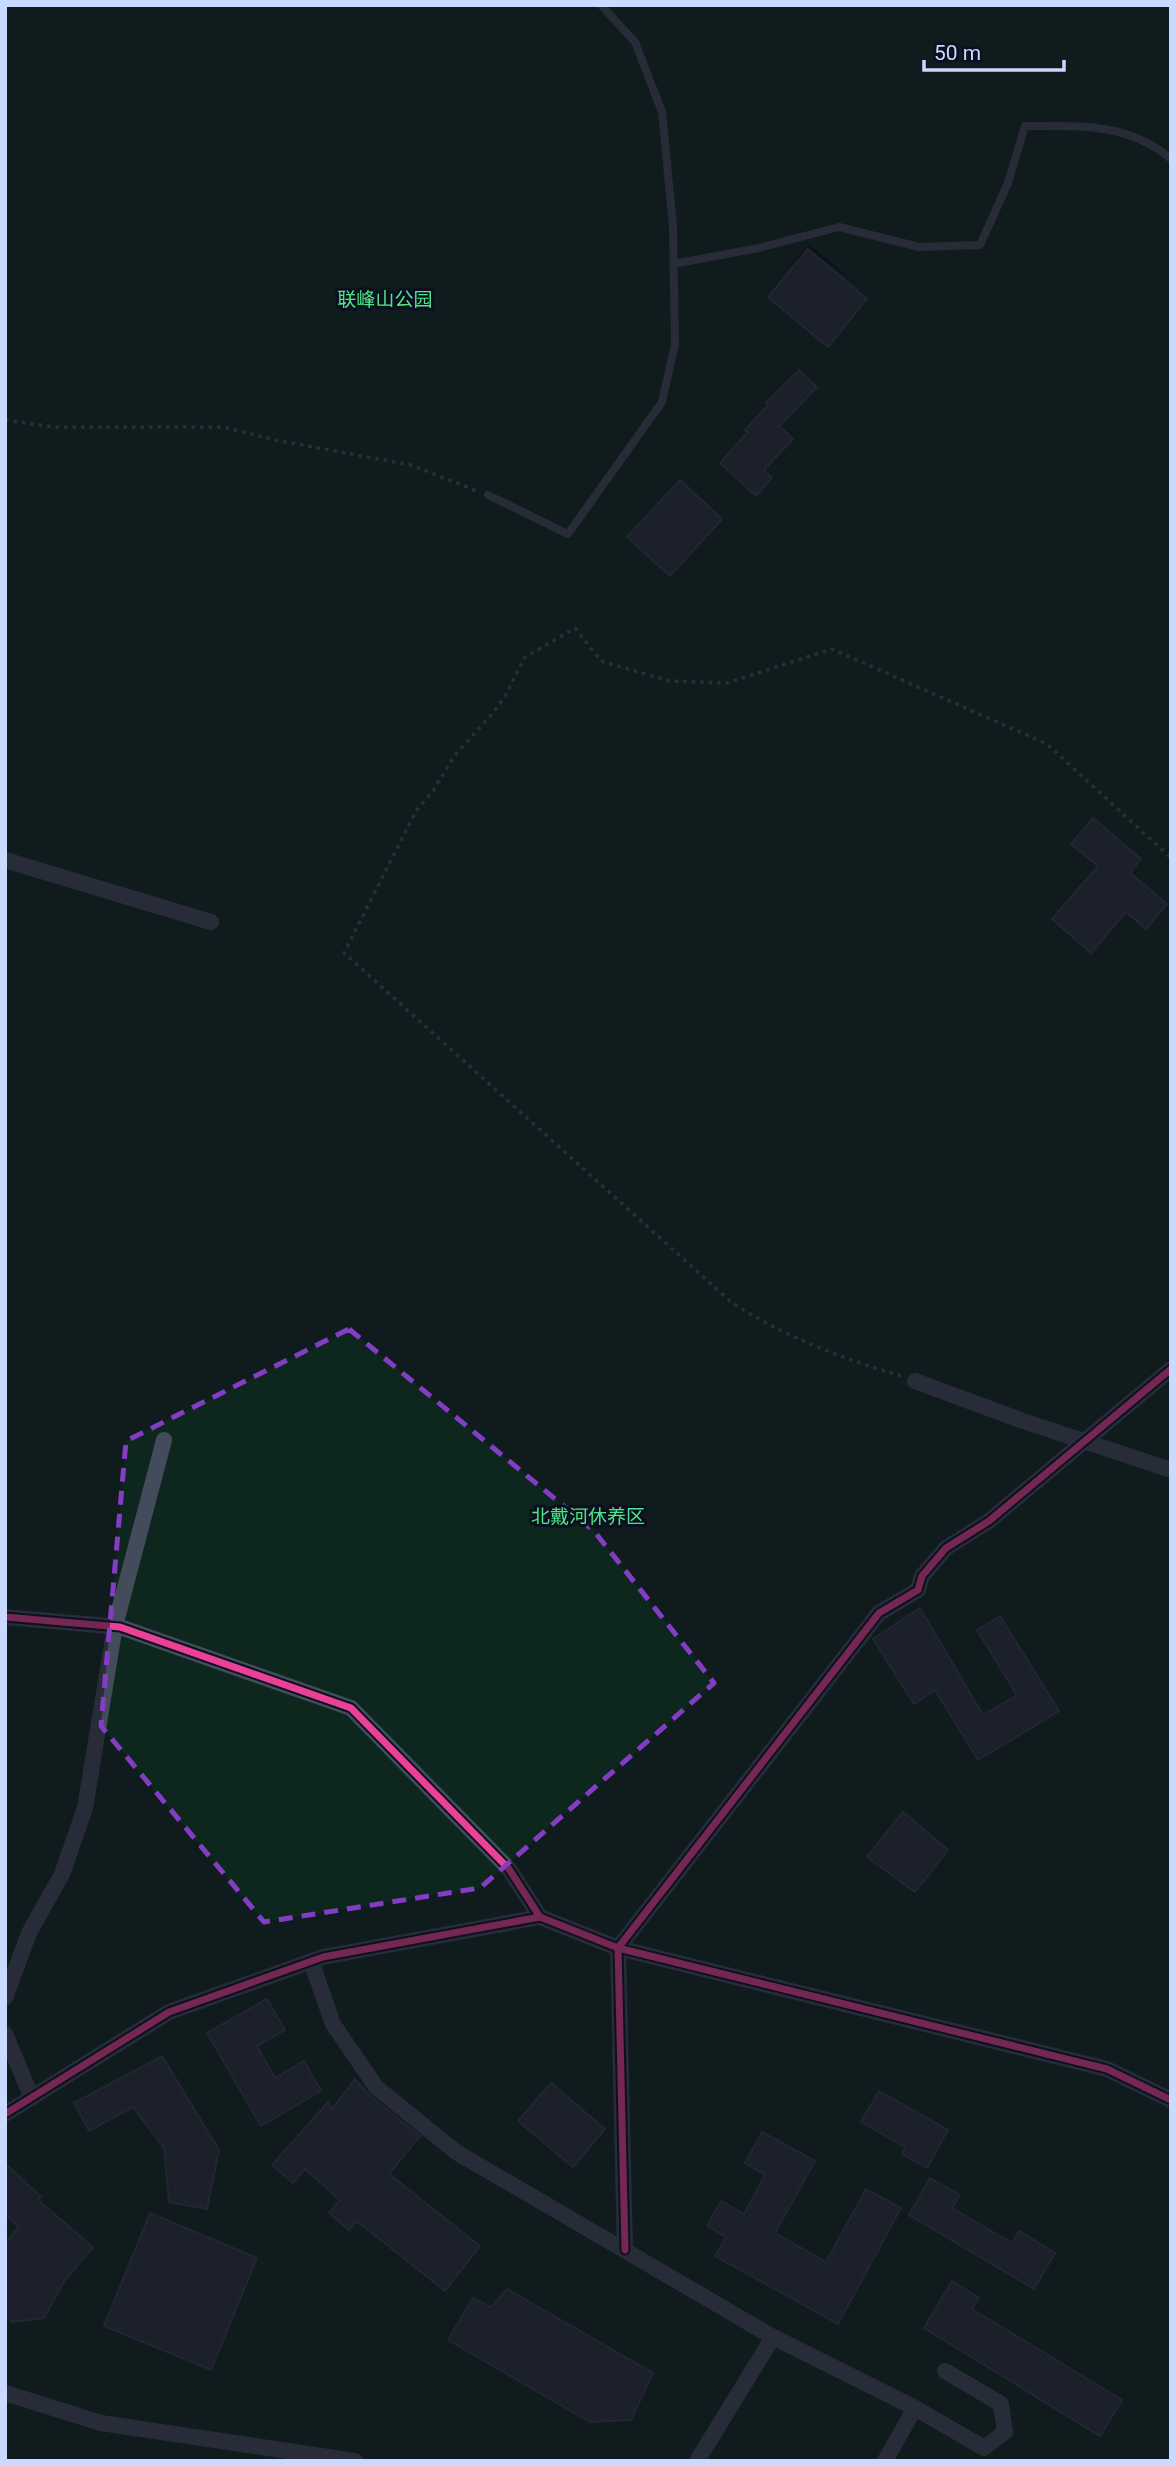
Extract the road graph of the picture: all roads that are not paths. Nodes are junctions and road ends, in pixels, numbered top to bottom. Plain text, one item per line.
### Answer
1 (601, 5) edge
2 (1171, 159) edge
3 (673, 264) junction
4 (488, 495) road end
5 (5, 860) edge
6 (211, 922) dead end
7 (1171, 1369) edge
8 (915, 1381) road end
9 (164, 1440) dead end
10 (1085, 1441) junction
11 (1171, 1469) edge
12 (5, 1617) edge
13 (114, 1626) junction
14 (540, 1917) junction
15 (618, 1948) junction
16 (311, 1961) junction
17 (5, 1998) edge
18 (5, 2034) edge
19 (32, 2098) junction
20 (1171, 2100) edge
21 (5, 2114) edge
22 (625, 2250) junction
23 (773, 2337) junction
24 (944, 2371) dead end
25 (5, 2393) edge
26 (915, 2409) junction
27 (355, 2461) edge
28 (697, 2461) edge
29 (885, 2461) edge

1 - 3 lane
2 - 3 lane
3 - 4 lane
5 - 6 street
7 - 10 street
8 - 10 street
9 - 13 street
10 - 11 street
10 - 15 street
12 - 13 street
13 - 14 street
13 - 17 street
14 - 15 street
14 - 16 street
15 - 20 street
15 - 22 street
16 - 19 street
16 - 22 street
18 - 19 street
19 - 21 street
22 - 23 street
23 - 26 street
23 - 28 street
24 - 26 street
25 - 27 street
26 - 29 street

